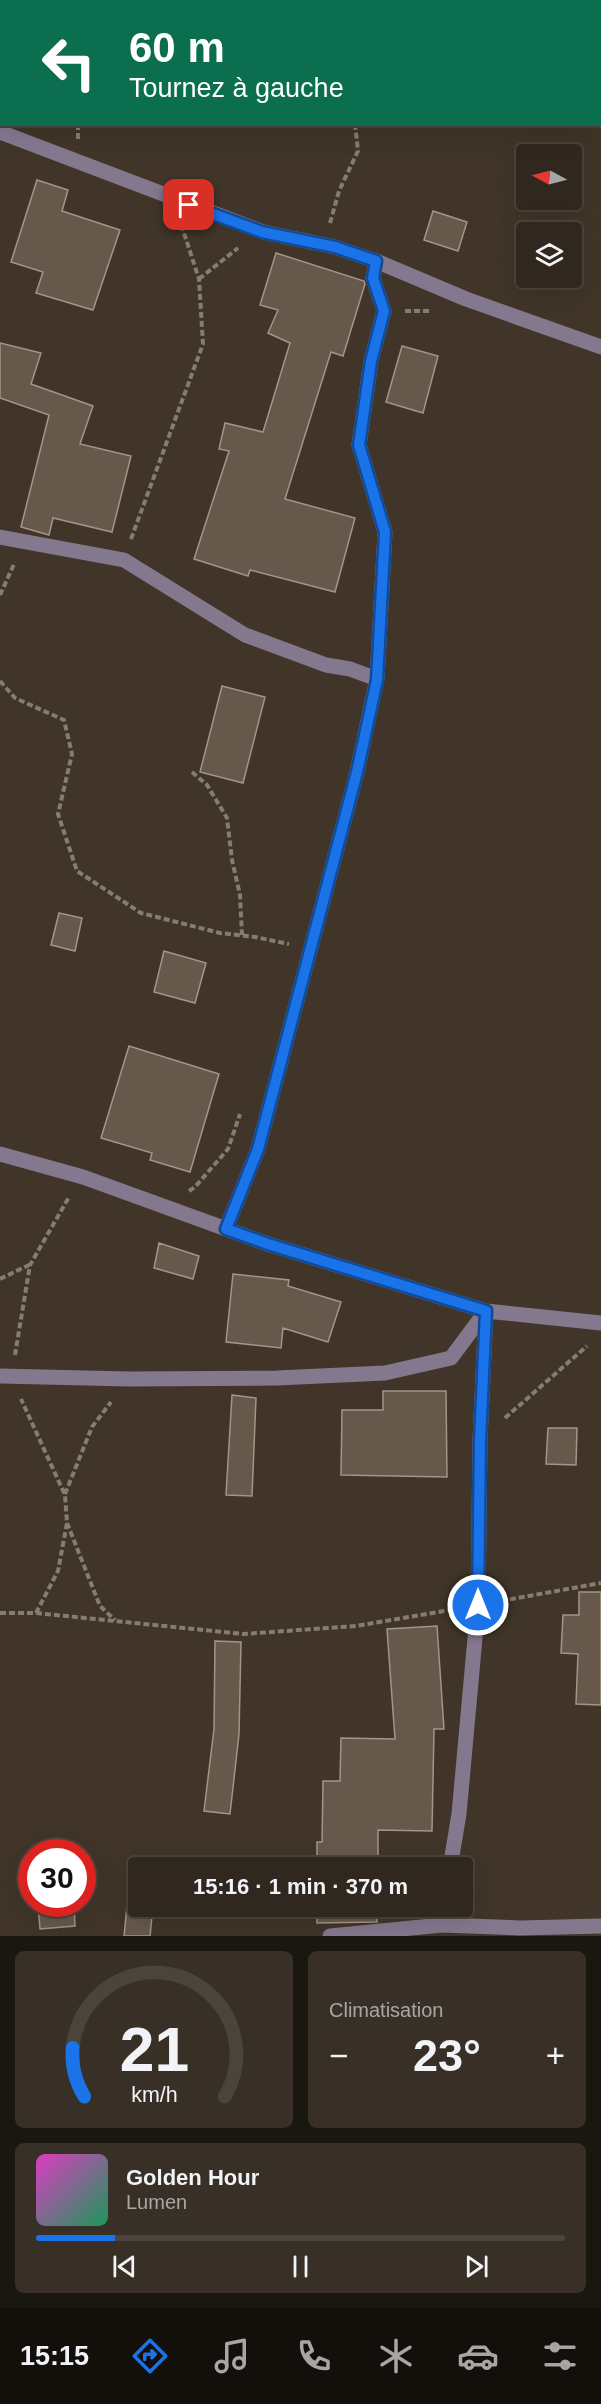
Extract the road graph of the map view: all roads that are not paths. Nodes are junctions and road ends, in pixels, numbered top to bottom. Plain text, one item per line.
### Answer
1 (0, 132) edge
2 (376, 261) junction
3 (601, 347) edge
4 (0, 537) edge
5 (377, 680) junction
6 (0, 1154) edge
7 (226, 1229) junction
8 (486, 1311) junction
9 (601, 1323) edge
10 (6, 1377) edge
11 (452, 1857) edge
12 (443, 1917) edge
13 (442, 1925) junction
14 (601, 1926) edge
15 (330, 1936) edge

1 - 2 street
2 - 3 street
2 - 5 street
4 - 5 street
5 - 7 street
6 - 7 street
7 - 8 street
8 - 9 street
8 - 10 street
8 - 11 street
12 - 13 street
13 - 14 street
13 - 15 street

